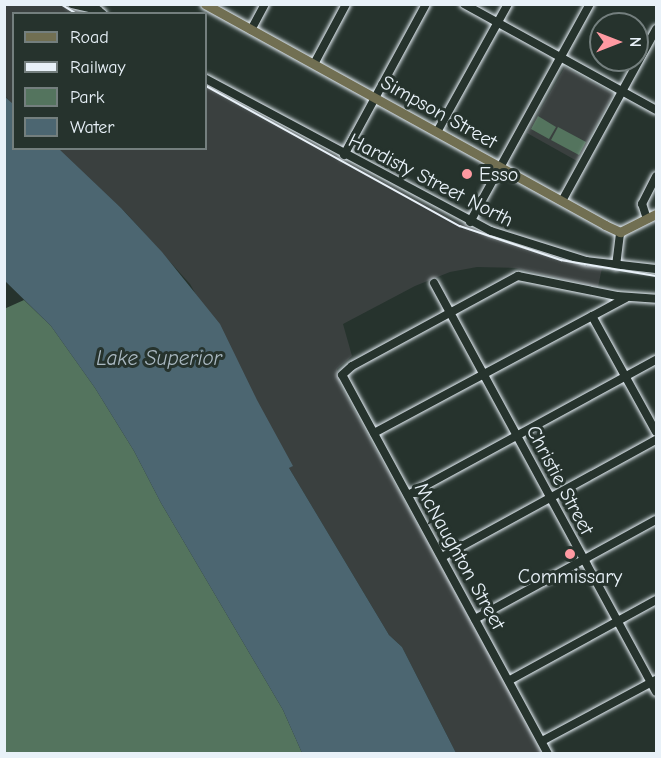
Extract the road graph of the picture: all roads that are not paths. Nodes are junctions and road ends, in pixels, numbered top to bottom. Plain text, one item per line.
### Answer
1 (72, 4) edge
2 (206, 4) edge
3 (265, 4) edge
4 (346, 4) edge
5 (426, 4) edge
6 (464, 4) edge
7 (508, 4) edge
8 (590, 4) edge
9 (101, 9) edge
10 (498, 23) junction
11 (657, 29) edge
12 (251, 30) junction
13 (561, 58) junction
14 (314, 64) junction
15 (207, 80) edge
16 (622, 91) junction
17 (375, 98) junction
18 (657, 110) edge
19 (437, 132) junction
20 (344, 155) junction
21 (501, 166) junction
22 (657, 176) edge
23 (562, 201) junction
24 (657, 214) edge
25 (647, 219) junction
26 (470, 222) junction
27 (620, 232) junction
28 (616, 266) junction
29 (657, 269) edge
30 (434, 283) dead end
31 (628, 298) junction
32 (657, 299) edge
33 (450, 313) junction
34 (592, 316) junction
35 (657, 360) edge
36 (484, 374) junction
37 (626, 377) junction
38 (657, 432) edge
39 (374, 433) junction
40 (518, 436) junction
41 (657, 440) edge
42 (408, 495) junction
43 (551, 498) junction
44 (657, 520) edge
45 (442, 557) junction
46 (584, 560) junction
47 (657, 600) edge
48 (475, 619) junction
49 (618, 621) junction
50 (510, 680) junction
51 (654, 681) edge
52 (657, 692) edge
53 (542, 741) junction
54 (548, 753) edge

1 - 9 street
2 - 12 main road, Simpson Street
3 - 12 street
4 - 14 street
5 - 17 street
6 - 10 street
7 - 10 street
8 - 13 street
10 - 13 street
10 - 19 street
11 - 16 street
12 - 14 main road, Simpson Street
13 - 16 street
13 - 21 street
14 - 17 main road, Simpson Street
15 - 20 street, Hardisty Street North
16 - 18 street
16 - 23 street
17 - 19 main road, Simpson Street
17 - 20 street
19 - 21 main road, Simpson Street
20 - 26 street, Hardisty Street North
21 - 23 main road, Simpson Street
21 - 26 street
22 - 25 street
23 - 27 main road, Simpson Street
24 - 25 main road
25 - 27 main road
26 - 28 street, Hardisty Street North
27 - 28 street
28 - 29 street, Hardisty Street North
30 - 33 street, Christie Street
31 - 32 street
31 - 33 street
31 - 34 street
33 - 36 street, Christie Street
33 - 39 street, McNaughton Street
34 - 36 street
34 - 37 street
35 - 37 street
36 - 39 street
36 - 40 street, Christie Street
37 - 38 street
37 - 40 street
39 - 42 street, McNaughton Street
40 - 42 street
40 - 43 street, Christie Street
41 - 43 street
42 - 45 street, McNaughton Street
43 - 45 street
43 - 46 street, Christie Street
44 - 46 street
45 - 48 street, McNaughton Street
46 - 48 street
46 - 49 street, Christie Street
47 - 49 street
48 - 50 street, McNaughton Street
49 - 50 street
49 - 51 street, Christie Street
50 - 53 street, McNaughton Street
51 - 52 street, Christie Street
51 - 53 street
53 - 54 street, McNaughton Street

